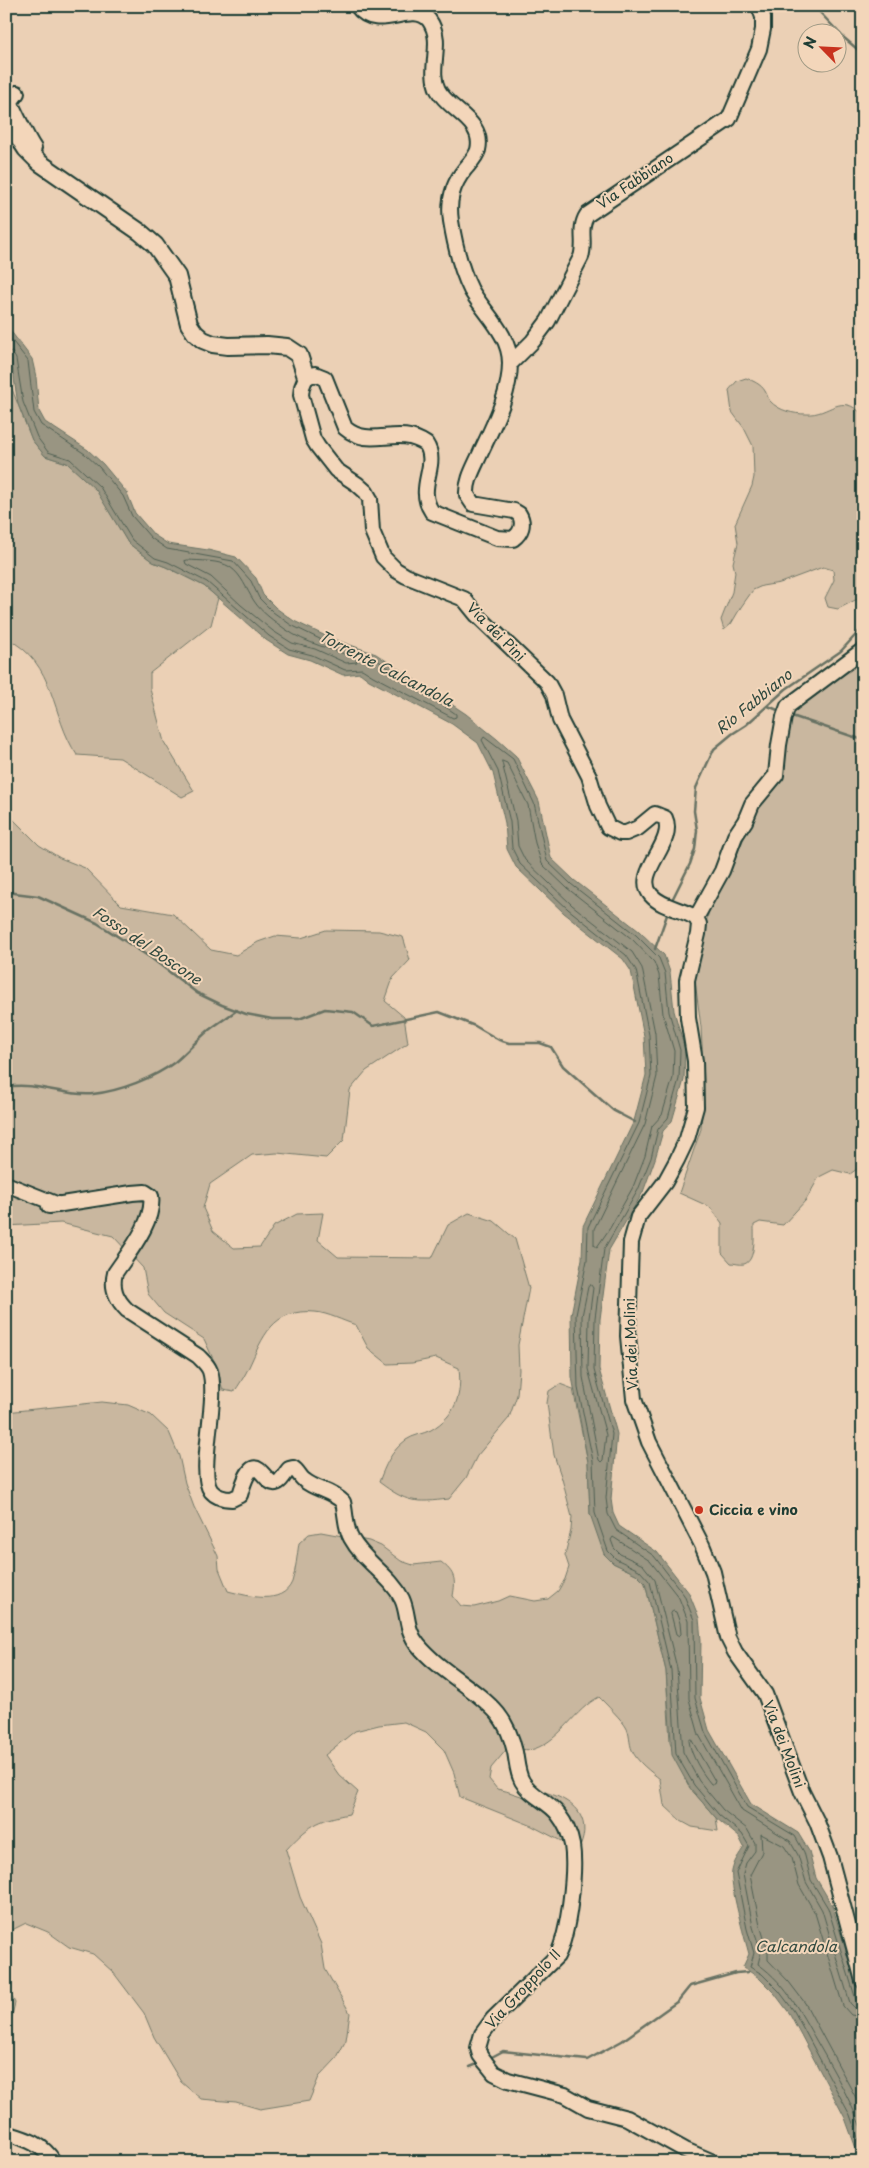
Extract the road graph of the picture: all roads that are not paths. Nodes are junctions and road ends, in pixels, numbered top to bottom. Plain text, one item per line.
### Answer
1 (357, 6) edge
2 (759, 6) edge
3 (17, 93) dead end
4 (6, 118) edge
5 (59, 176) junction
6 (510, 364) junction
7 (306, 376) junction
8 (863, 650) edge
9 (695, 917) junction
10 (6, 1184) edge
11 (863, 1981) edge
12 (6, 2134) edge
13 (54, 2162) edge
14 (713, 2162) edge

1 - 6 street
2 - 6 street, Via Fabbiano
3 - 5 street
4 - 5 main road
5 - 7 main road
6 - 7 street
7 - 9 street, Via dei Pini
8 - 9 street
9 - 11 street, Via dei Molini
10 - 14 street, Via Groppolo II
12 - 13 street

